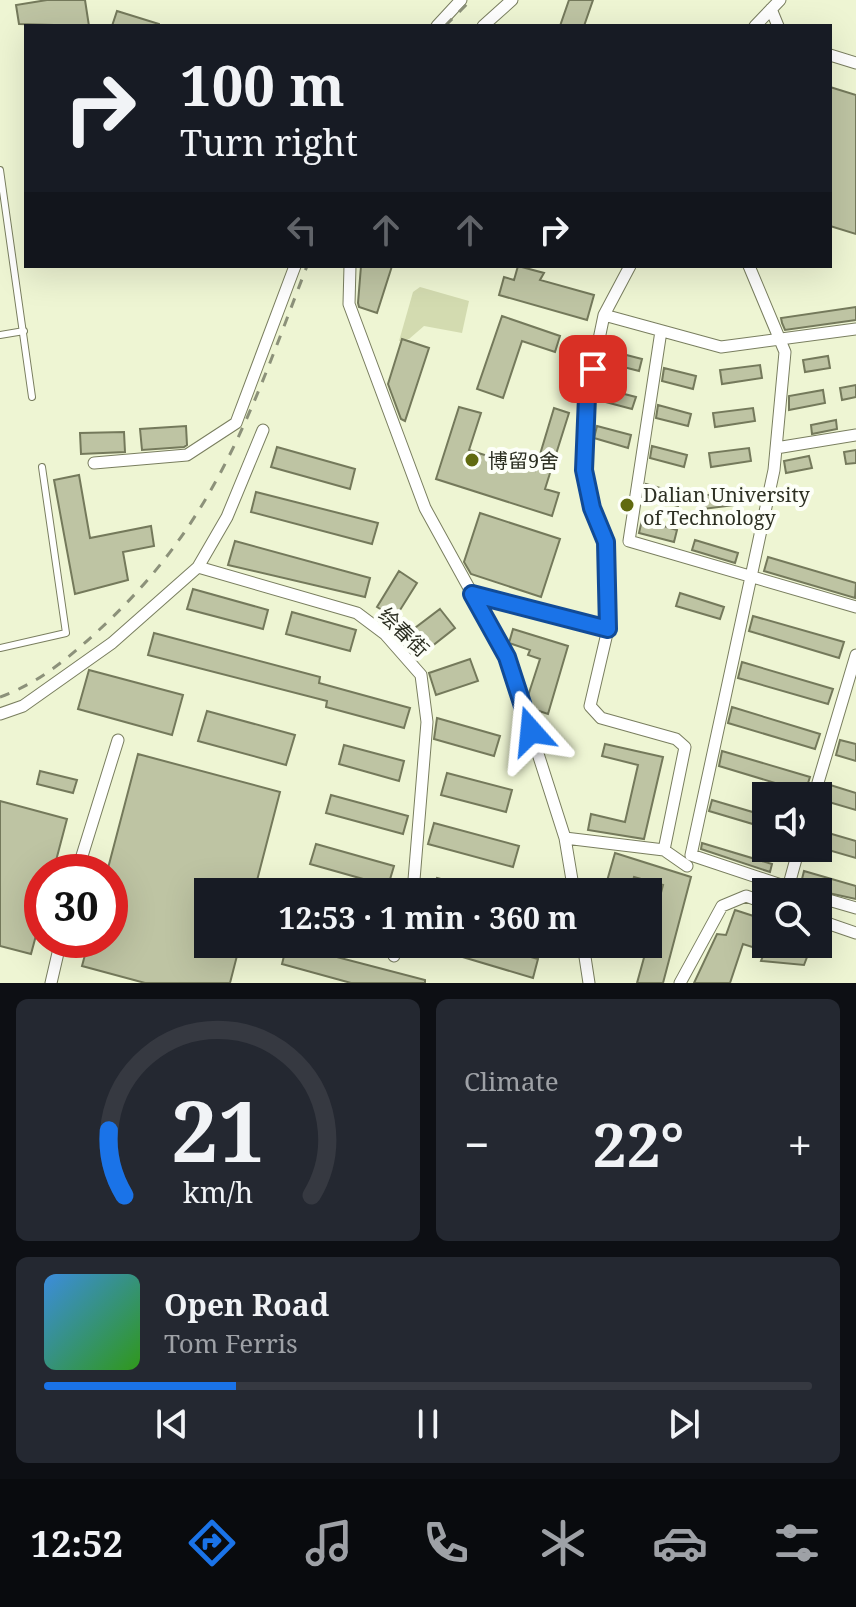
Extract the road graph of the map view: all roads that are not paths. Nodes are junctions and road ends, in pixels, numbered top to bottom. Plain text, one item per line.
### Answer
1 (461, 0) edge
2 (512, 0) edge
3 (780, 0) edge
4 (771, 9) junction
5 (439, 24) edge
6 (485, 24) edge
7 (757, 24) edge
8 (777, 24) edge
9 (832, 56) edge
10 (856, 63) edge
11 (0, 170) edge
12 (294, 268) edge
13 (350, 268) edge
14 (629, 268) edge
15 (750, 268) edge
16 (604, 315) junction
17 (856, 329) edge
18 (24, 331) junction
19 (661, 331) junction
20 (0, 335) edge
21 (782, 339) junction
22 (32, 397) dead end
23 (263, 430) dead end
24 (856, 435) edge
25 (776, 448) junction
26 (94, 463) dead end
27 (42, 467) dead end
28 (198, 567) junction
29 (753, 575) junction
30 (472, 594) junction
31 (856, 607) edge
32 (608, 629) junction
33 (0, 638) edge
34 (1, 648) edge
35 (856, 655) edge
36 (0, 714) edge
37 (118, 740) dead end
38 (818, 782) edge
39 (565, 838) junction
40 (664, 850) junction
41 (83, 854) edge
42 (687, 866) dead end
43 (414, 878) edge
44 (572, 878) edge
45 (759, 878) edge
46 (752, 898) edge
47 (832, 901) edge
48 (856, 908) edge
49 (832, 925) edge
50 (856, 933) edge
51 (57, 958) edge
52 (585, 958) edge
53 (51, 983) edge
54 (589, 983) edge
55 (680, 983) edge

1 - 5 street
2 - 6 street
3 - 4 street
4 - 7 street
4 - 8 street
9 - 10 street
11 - 18 lane
12 - 26 street
13 - 30 street
14 - 16 street
15 - 21 street
16 - 19 street
16 - 32 street
17 - 21 street
18 - 20 lane
18 - 22 lane
19 - 21 street
19 - 29 street
21 - 25 street
23 - 28 street
24 - 25 street
25 - 29 street
27 - 34 lane
28 - 36 street
28 - 43 street, 绘春街
29 - 31 street
29 - 45 street
30 - 32 street
30 - 39 street
32 - 40 street
33 - 34 lane
35 - 38 street
37 - 41 street
39 - 40 street
39 - 44 street
40 - 42 street
46 - 55 street
47 - 48 street
49 - 50 street
51 - 53 street
52 - 54 street

